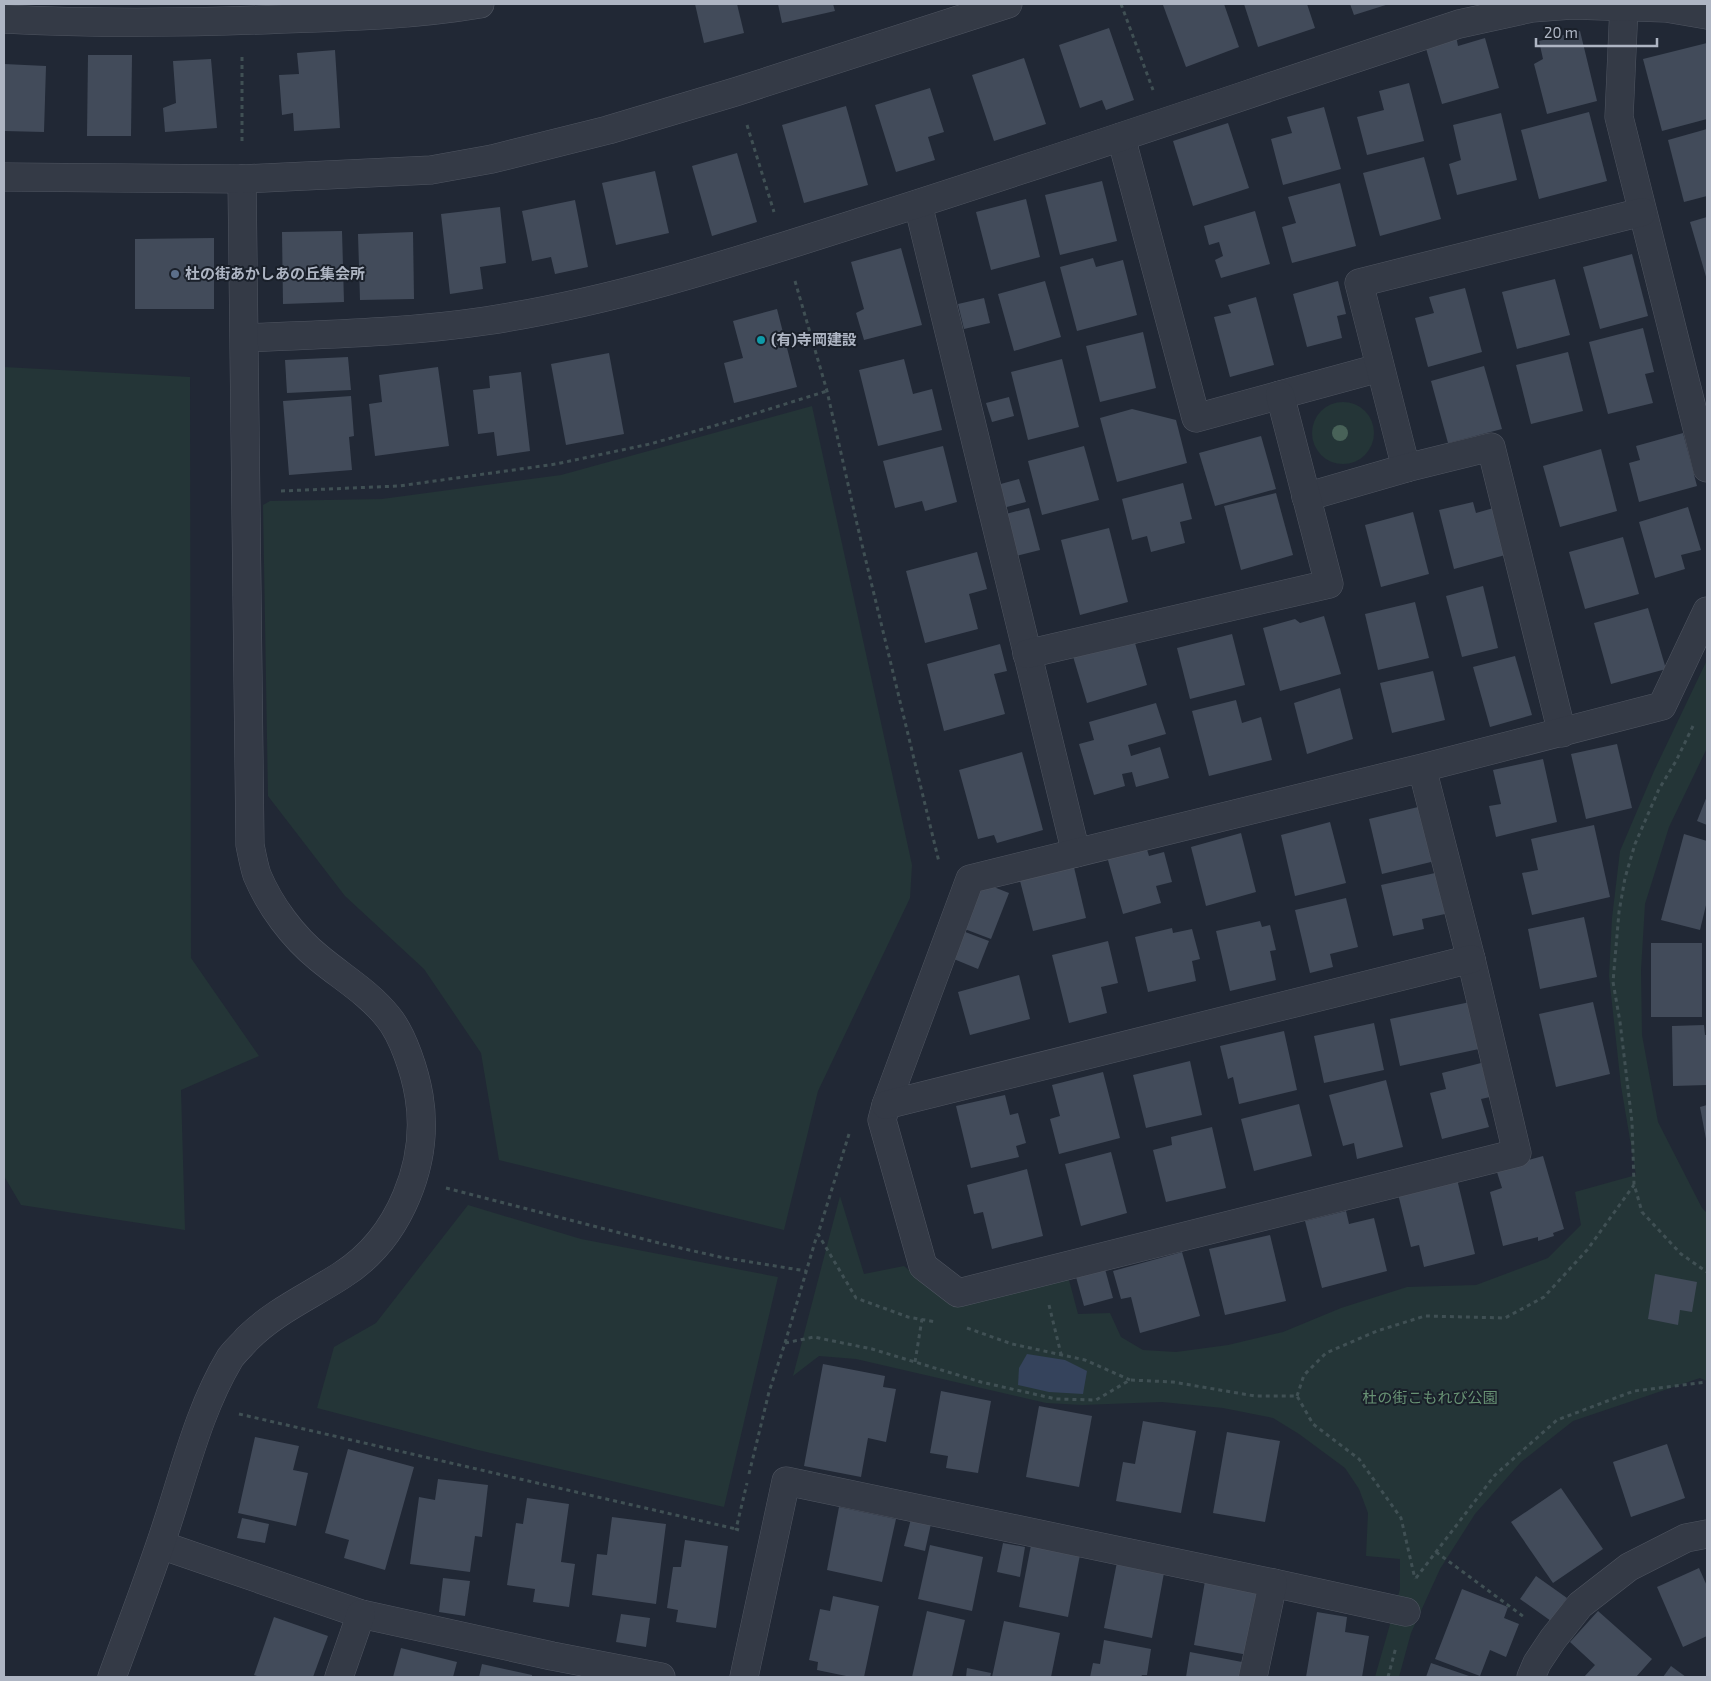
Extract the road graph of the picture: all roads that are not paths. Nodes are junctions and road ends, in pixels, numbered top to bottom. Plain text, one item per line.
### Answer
1 (480, 4) edge
2 (1008, 4) edge
3 (1624, 6) junction
4 (1707, 15) edge
5 (4, 19) edge
6 (1121, 137) junction
7 (4, 177) edge
8 (242, 179) junction
9 (918, 204) junction
10 (1642, 212) junction
11 (245, 338) junction
12 (1380, 368) junction
13 (1280, 395) junction
14 (1406, 468) junction
15 (1707, 468) edge
16 (1306, 497) junction
17 (1707, 611) edge
18 (1027, 654) junction
19 (1562, 733) junction
20 (1422, 768) junction
21 (1076, 853) junction
22 (1471, 959) junction
23 (886, 1104) junction
24 (1707, 1534) edge
25 (161, 1545) junction
26 (1273, 1583) junction
27 (1406, 1612) dead end
28 (361, 1614) junction
29 (550, 1667) edge
30 (112, 1677) edge
31 (339, 1677) edge
32 (661, 1677) edge
33 (744, 1677) edge
34 (1252, 1677) edge
35 (1532, 1677) edge

1 - 5 street
2 - 8 street
3 - 4 street
3 - 6 street
3 - 10 street
6 - 9 street
6 - 13 street
7 - 8 street
8 - 11 street
9 - 11 street
9 - 18 street
10 - 12 street
10 - 15 street
11 - 25 street
12 - 13 street
12 - 14 street
13 - 16 street
14 - 16 street
14 - 19 street
16 - 18 street
17 - 19 street
18 - 21 street
19 - 20 street
20 - 21 street
20 - 22 street
21 - 23 street
22 - 23 street
22 - 23 street
24 - 35 street
25 - 28 street
25 - 30 street
26 - 27 street
26 - 33 street
26 - 34 street
28 - 29 street
28 - 31 street
29 - 32 street

